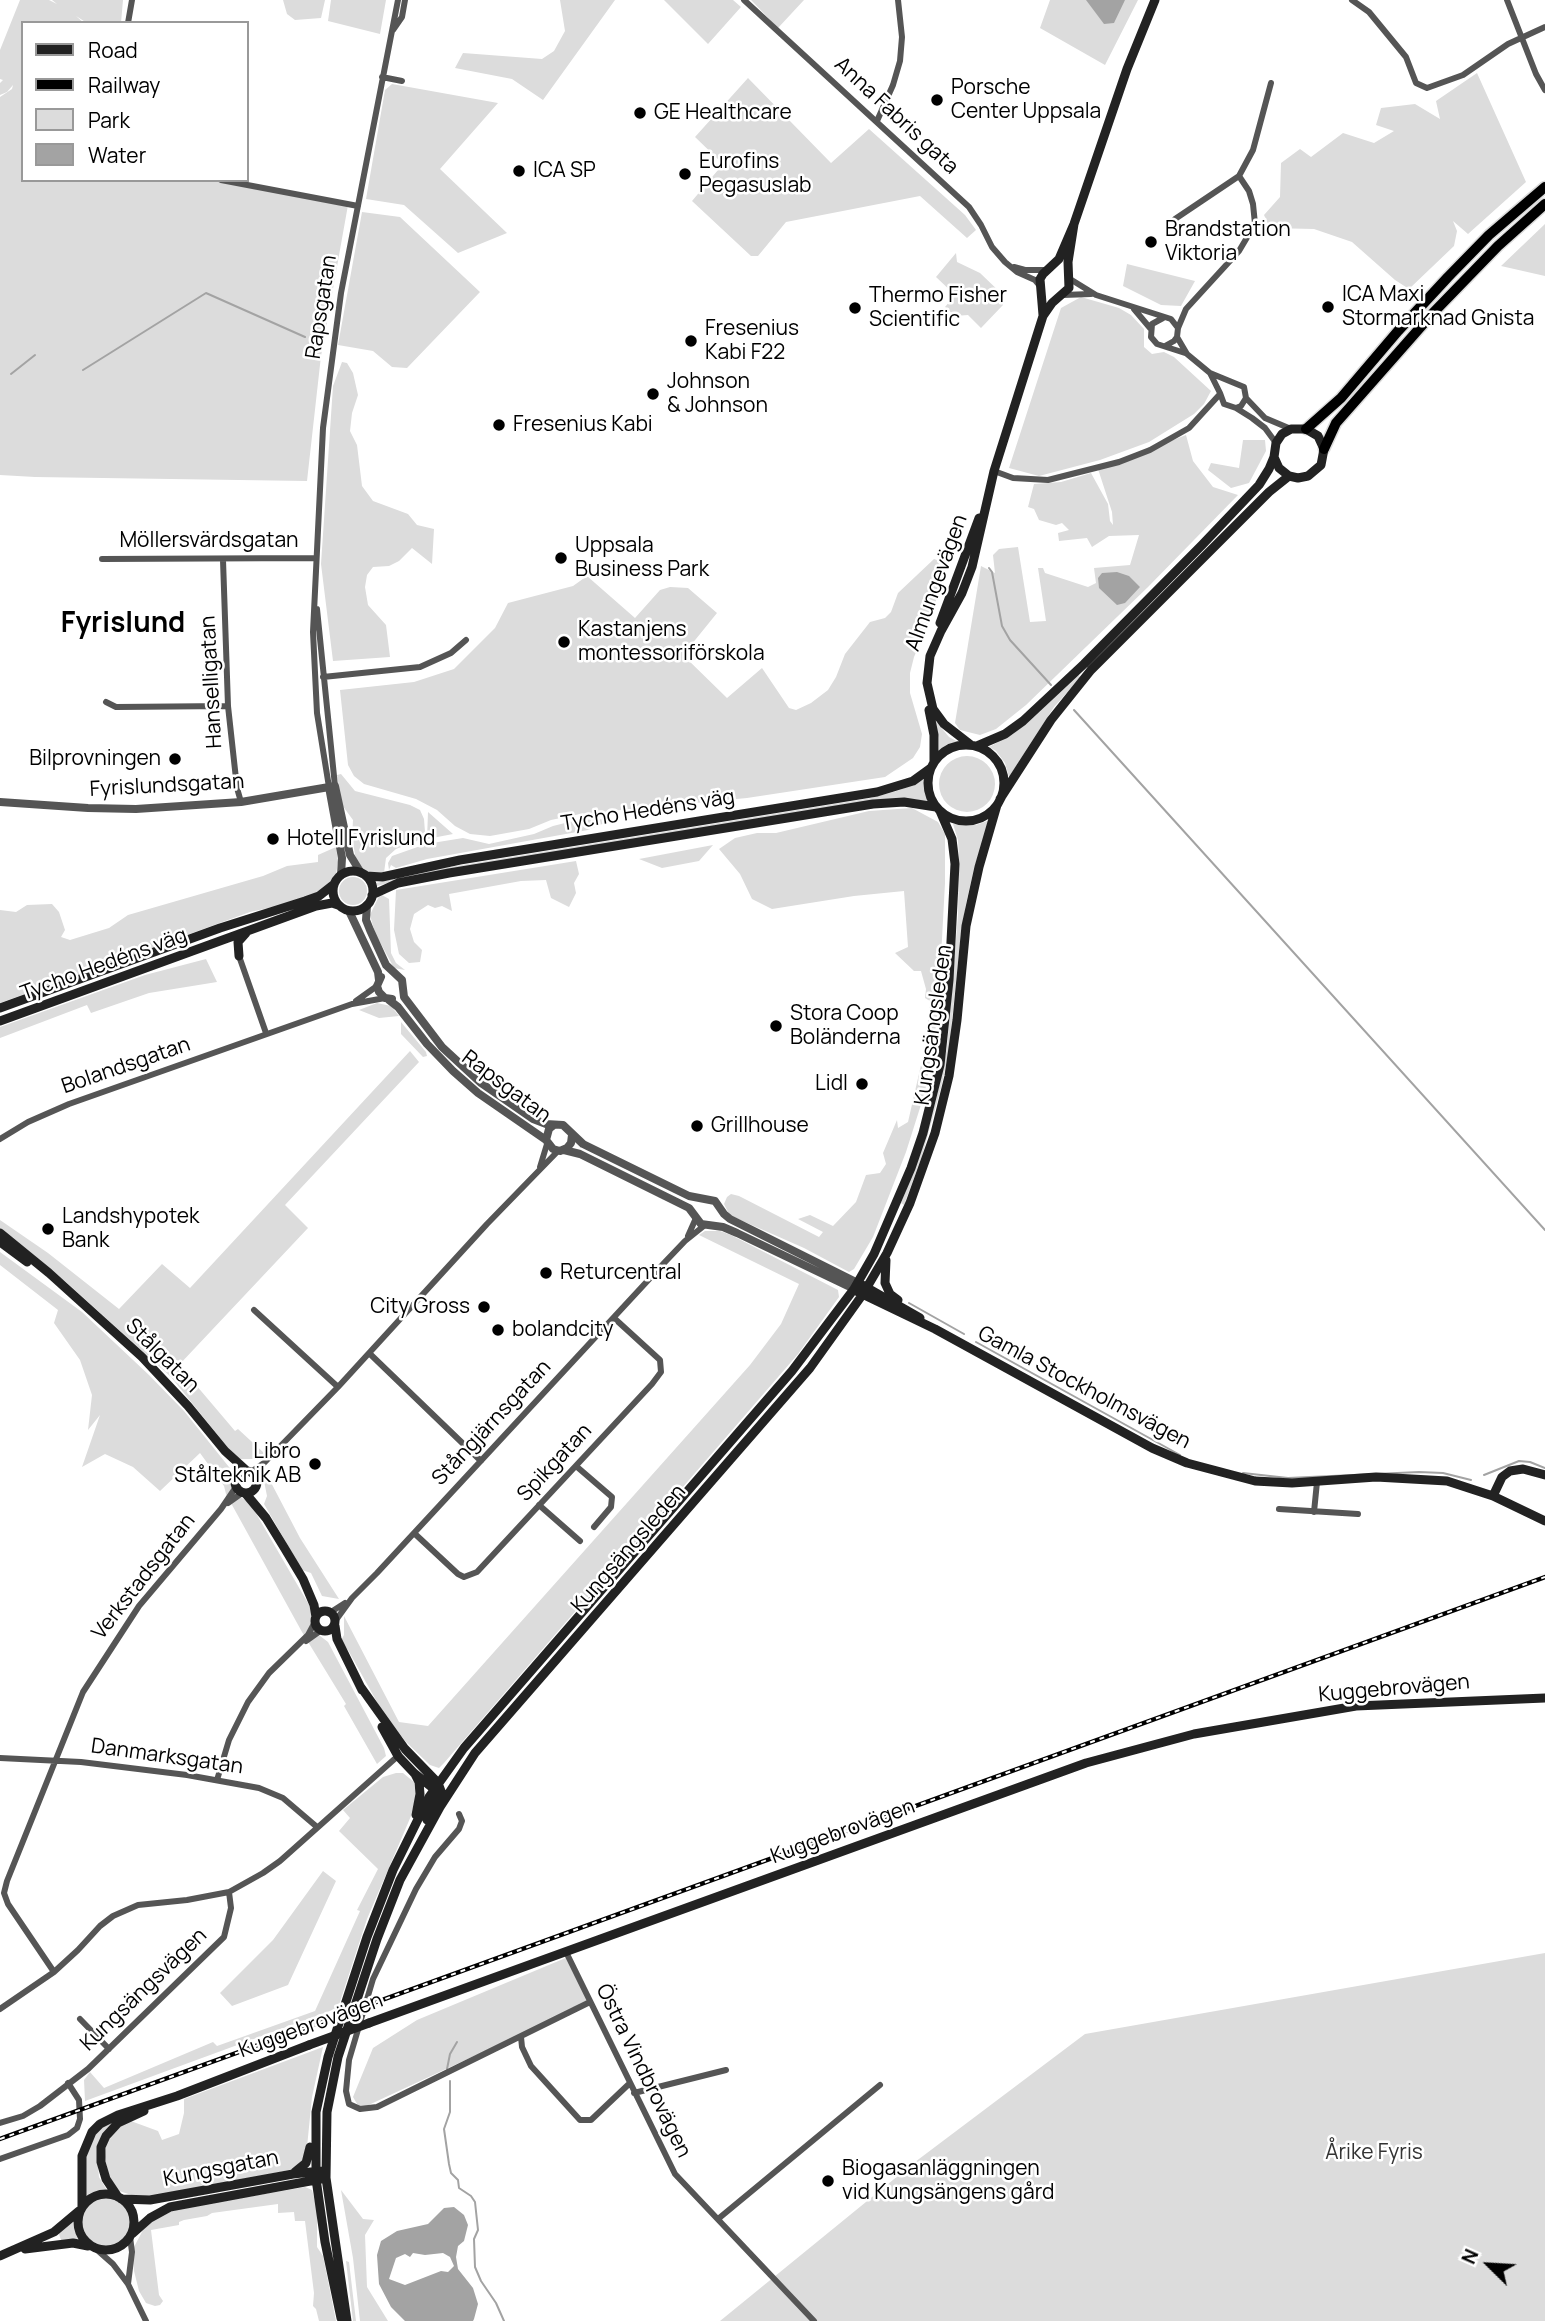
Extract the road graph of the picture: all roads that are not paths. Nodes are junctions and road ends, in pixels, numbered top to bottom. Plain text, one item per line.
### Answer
1 (132, 0) edge
2 (398, 0) edge
3 (405, 0) edge
4 (744, 0) edge
5 (898, 0) edge
6 (1155, 0) edge
7 (1161, 0) edge
8 (1352, 0) edge
9 (1507, 0) edge
10 (128, 21) edge
11 (1545, 27) edge
12 (393, 30) junction
13 (1142, 33) junction
14 (1520, 37) junction
15 (382, 77) junction
16 (402, 81) dead end
17 (1271, 83) dead end
18 (1545, 90) edge
19 (877, 121) junction
20 (1239, 176) junction
21 (232, 182) edge
22 (1545, 187) edge
23 (1545, 204) edge
24 (358, 206) junction
25 (1175, 219) dead end
26 (1074, 224) junction
27 (1012, 267) junction
28 (1049, 269) junction
29 (1069, 277) junction
30 (1042, 288) junction
31 (1096, 295) junction
32 (1061, 296) junction
33 (1133, 308) junction
34 (1185, 309) junction
35 (1043, 316) junction
36 (1165, 318) junction
37 (1150, 328) junction
38 (1178, 328) junction
39 (1177, 337) junction
40 (1165, 346) junction
41 (1187, 354) junction
42 (1209, 373) junction
43 (1234, 382) junction
44 (1220, 393) junction
45 (1246, 398) junction
46 (1226, 406) junction
47 (1208, 408) junction
48 (1236, 408) junction
49 (1290, 429) junction
50 (1306, 429) junction
51 (1276, 443) junction
52 (1324, 449) junction
53 (1274, 457) junction
54 (995, 471) junction
55 (1289, 476) junction
56 (987, 501) junction
57 (315, 558) junction
58 (102, 559) dead end
59 (223, 559) junction
60 (315, 593) junction
61 (466, 640) dead end
62 (325, 677) junction
63 (314, 678) junction
64 (106, 702) dead end
65 (228, 706) junction
66 (974, 745) junction
67 (932, 764) junction
68 (332, 787) junction
69 (0, 802) edge
70 (241, 802) junction
71 (998, 802) junction
72 (938, 809) junction
73 (341, 875) junction
74 (364, 875) junction
75 (334, 885) junction
76 (372, 895) junction
77 (338, 905) junction
78 (367, 905) junction
79 (349, 911) junction
80 (250, 930) junction
81 (221, 941) junction
82 (239, 956) junction
83 (393, 973) junction
84 (378, 983) junction
85 (403, 991) junction
86 (387, 999) junction
87 (352, 1004) junction
88 (0, 1008) edge
89 (0, 1021) edge
90 (266, 1033) junction
91 (554, 1125) junction
92 (572, 1135) junction
93 (0, 1139) edge
94 (547, 1142) junction
95 (561, 1150) junction
96 (539, 1168) junction
97 (706, 1199) junction
98 (721, 1211) junction
99 (695, 1217) junction
100 (708, 1225) junction
101 (0, 1233) edge
102 (685, 1241) junction
103 (0, 1242) edge
104 (887, 1253) junction
105 (860, 1288) junction
106 (69, 1291) junction
107 (254, 1310) dead end
108 (910, 1310) junction
109 (614, 1318) junction
110 (935, 1329) junction
111 (369, 1353) junction
112 (338, 1387) junction
113 (225, 1451) junction
114 (481, 1461) junction
115 (576, 1466) junction
116 (1545, 1475) edge
117 (237, 1476) junction
118 (253, 1478) junction
119 (1317, 1482) junction
120 (241, 1491) junction
121 (1493, 1496) junction
122 (539, 1505) junction
123 (1279, 1510) dead end
124 (1314, 1512) junction
125 (1358, 1514) dead end
126 (266, 1518) junction
127 (1545, 1521) edge
128 (594, 1527) dead end
129 (414, 1533) junction
130 (580, 1541) dead end
131 (303, 1580) junction
132 (332, 1617) junction
133 (318, 1625) junction
134 (346, 1661) junction
135 (1545, 1698) edge
136 (464, 1748) junction
137 (402, 1752) junction
138 (0, 1758) edge
139 (57, 1759) junction
140 (425, 1770) junction
141 (414, 1773) junction
142 (217, 1780) junction
143 (441, 1788) junction
144 (459, 1814) dead end
145 (317, 1827) junction
146 (408, 1836) junction
147 (229, 1892) junction
148 (566, 1952) junction
149 (54, 1972) junction
150 (590, 2001) junction
151 (0, 2009) edge
152 (79, 2019) dead end
153 (521, 2037) junction
154 (109, 2049) junction
155 (726, 2070) dead end
156 (68, 2083) junction
157 (630, 2083) junction
158 (880, 2085) dead end
159 (634, 2093) junction
160 (177, 2095) junction
161 (316, 2112) junction
162 (0, 2123) edge
163 (0, 2159) edge
164 (293, 2174) junction
165 (321, 2175) junction
166 (120, 2198) junction
167 (81, 2209) junction
168 (718, 2218) junction
169 (131, 2235) junction
170 (95, 2248) junction
171 (10, 2252) junction
172 (0, 2256) edge
173 (128, 2284) junction
174 (146, 2321) edge
175 (344, 2321) edge
176 (814, 2321) edge

1 - 10 street
2 - 12 street, Rapsgatan
3 - 12 street, Rapsgatan
4 - 19 street, Anna Fabris gata
5 - 19 street
6 - 13 main road, Almungevägen
7 - 13 main road, Almungevägen
8 - 14 street
9 - 14 street
11 - 14 street
12 - 15 street, Rapsgatan
13 - 26 main road, Almungevägen
14 - 18 street
15 - 16 street
15 - 24 street, Rapsgatan
17 - 20 street
19 - 27 street, Anna Fabris gata
20 - 25 street
20 - 34 street
21 - 24 street
22 - 50 highway
23 - 52 highway
24 - 57 street, Rapsgatan
26 - 28 main road, Almungevägen
26 - 29 main road, Almungevägen
27 - 28 street
27 - 30 street, Anna Fabris gata
28 - 29 main road
28 - 30 main road, Almungevägen
29 - 31 street
29 - 32 main road, Almungevägen
30 - 32 main road
30 - 35 main road, Almungevägen
31 - 32 street
31 - 33 street
32 - 35 main road, Almungevägen
33 - 36 street
33 - 37 street
34 - 36 street
34 - 38 street
35 - 54 main road, Almungevägen
36 - 37 street
36 - 38 street
37 - 40 street
38 - 39 street
39 - 40 street
39 - 41 street
40 - 41 street
41 - 42 street
42 - 43 street
42 - 44 street
43 - 44 street
43 - 45 street
44 - 46 street
44 - 47 street
45 - 48 street
45 - 49 street
46 - 47 street
46 - 48 street
47 - 54 street
48 - 51 street
49 - 50 main road
49 - 51 main road
50 - 52 main road
51 - 53 main road
52 - 55 main road
53 - 55 main road
53 - 66 main road
54 - 56 main road, Almungevägen
55 - 71 main road
56 - 66 main road, Almungevägen
56 - 67 main road, Almungevägen
57 - 59 street, Möllersvärdsgatan
57 - 60 street, Rapsgatan
58 - 59 street, Möllersvärdsgatan
59 - 65 street, Hanselligatan
60 - 62 street, Rapsgatan
60 - 63 street, Rapsgatan
61 - 62 street
62 - 63 street
62 - 68 street, Rapsgatan
63 - 68 street, Rapsgatan
64 - 65 street
65 - 70 street, Hanselligatan
66 - 67 main road
66 - 71 main road
67 - 72 main road
67 - 74 main road, Tycho Hedéns väg
68 - 70 street, Fyrislundsgatan
68 - 73 street, Rapsgatan
68 - 74 street, Rapsgatan
69 - 70 street, Fyrislundsgatan
71 - 72 main road
71 - 104 main road, Kungsängsleden
72 - 76 main road, Tycho Hedéns väg
72 - 105 main road, Kungsängsleden
73 - 74 main road
73 - 75 main road
74 - 76 main road
75 - 77 main road
75 - 88 main road, Tycho Hedéns väg
76 - 78 main road
77 - 79 main road
77 - 80 main road, Tycho Hedéns väg
78 - 79 main road
78 - 83 street
79 - 84 street
80 - 81 main road, Tycho Hedéns väg
80 - 82 main road
81 - 82 main road
81 - 89 main road, Tycho Hedéns väg
82 - 90 street
83 - 84 street
83 - 85 street
84 - 86 street
84 - 87 street, Bolandsgatan
85 - 86 street
85 - 91 street, Rapsgatan
86 - 87 street, Bolandsgatan
86 - 94 street, Rapsgatan
87 - 90 street, Bolandsgatan
90 - 93 street, Bolandsgatan
91 - 92 street
91 - 94 street
92 - 95 street
92 - 97 street, Rapsgatan
94 - 95 street
94 - 96 street
95 - 96 street
95 - 99 street
96 - 111 street
97 - 98 street
97 - 99 street
98 - 100 street
98 - 105 street
99 - 100 street
99 - 102 street, Stångjärnsgatan
100 - 102 street, Stångjärnsgatan
100 - 105 street
101 - 106 main road, Stålgatan
102 - 109 street, Stångjärnsgatan
103 - 106 main road, Stålgatan
104 - 105 main road, Kungsängsleden
104 - 108 main road
105 - 108 main road, Gamla Stockholmsvägen
105 - 110 main road, Gamla Stockholmsvägen
105 - 136 main road, Kungsängsleden
105 - 143 main road, Kungsängsleden
106 - 113 main road, Stålgatan
107 - 112 street
108 - 110 main road, Gamla Stockholmsvägen
109 - 114 street, Stångjärnsgatan
109 - 115 street, Spikgatan
110 - 119 main road, Gamla Stockholmsvägen
111 - 112 street
111 - 114 street
112 - 118 street
113 - 117 main road, Stålgatan
113 - 118 main road, Stålgatan
114 - 129 street, Stångjärnsgatan
115 - 122 street, Spikgatan
115 - 128 street
116 - 121 main road
117 - 118 main road
117 - 120 main road
118 - 120 main road
118 - 126 main road, Stålgatan
119 - 121 main road, Gamla Stockholmsvägen
119 - 124 street
120 - 126 main road, Stålgatan
120 - 139 street, Verkstadsgatan
121 - 127 main road, Gamla Stockholmsvägen
122 - 129 street, Spikgatan
122 - 130 street
123 - 124 street
124 - 125 street
126 - 131 main road, Stålgatan
129 - 132 street, Stångjärnsgatan
131 - 132 main road, Stålgatan
131 - 133 main road, Stålgatan
132 - 133 main road
132 - 133 main road
132 - 134 main road, Stålgatan
133 - 134 main road, Stålgatan
133 - 142 street
134 - 137 main road, Stålgatan
135 - 148 main road, Kuggebrovägen
136 - 140 main road
136 - 143 main road, Kungsängsleden
137 - 140 main road, Stålgatan
137 - 141 main road, Stålgatan
137 - 145 street
138 - 139 street, Danmarksgatan
139 - 142 street, Danmarksgatan
139 - 149 street, Verkstadsgatan
140 - 143 main road, Stålgatan
141 - 143 main road, Stålgatan
141 - 146 main road
142 - 145 street, Danmarksgatan
143 - 146 main road, Kungsängsleden
143 - 165 main road, Kungsängsleden
144 - 153 street
145 - 147 street
146 - 161 main road, Kungsängsleden
147 - 149 street
147 - 154 street, Kungsängsvägen
148 - 150 street, Östra Vindbrovägen
148 - 160 main road, Kuggebrovägen, bridge
149 - 151 street
150 - 153 street
150 - 157 street, Östra Vindbrovägen
152 - 154 street
153 - 157 street
154 - 156 street, Kungsängsvägen
155 - 159 street
156 - 162 street, Kungsängsvägen
156 - 163 street
157 - 159 street, Östra Vindbrovägen
158 - 168 street
159 - 168 street, Östra Vindbrovägen
160 - 166 main road, Kuggebrovägen
160 - 167 main road, Kuggebrovägen
161 - 164 main road
161 - 165 main road, Kungsängsleden
164 - 165 main road, Kungsgatan
164 - 166 main road, Kungsgatan
165 - 169 main road, Kungsgatan
165 - 175 main road, Kungsängsleden
166 - 167 main road
166 - 169 main road
167 - 170 main road
167 - 171 main road
168 - 176 street, Östra Vindbrovägen
169 - 170 main road
169 - 173 street
170 - 171 main road
170 - 173 street
171 - 172 main road
173 - 174 street

